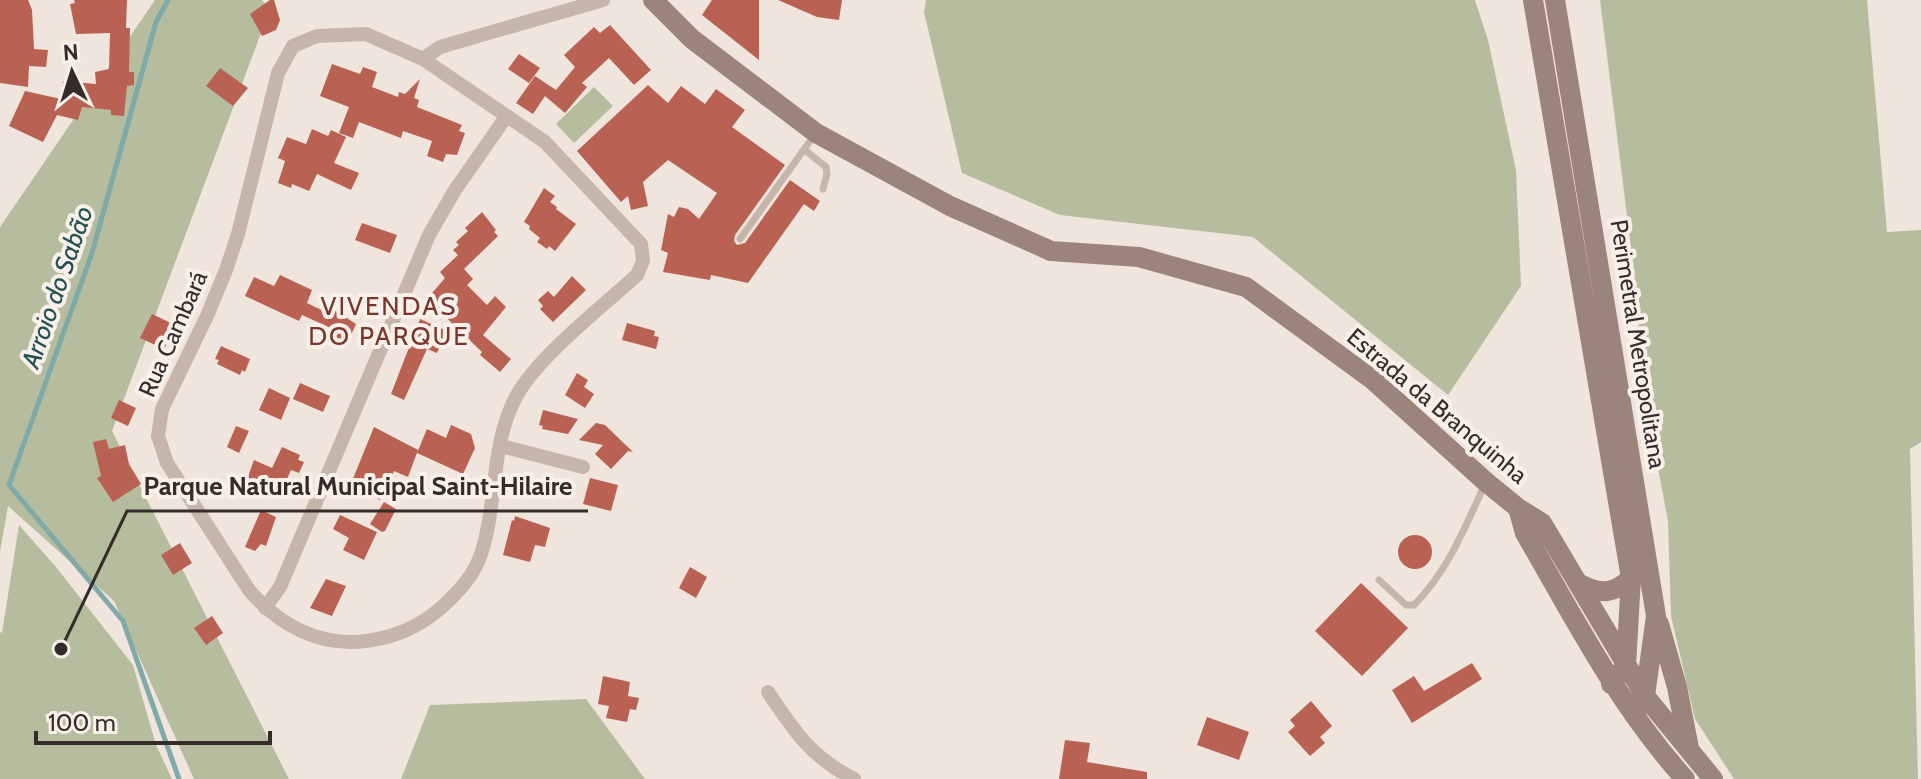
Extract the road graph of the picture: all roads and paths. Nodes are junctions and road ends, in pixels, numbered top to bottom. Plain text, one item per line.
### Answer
1 (603, 0) edge
2 (653, 0) edge
3 (1533, 0) edge
4 (1555, 0) edge
5 (423, 59) junction
6 (506, 117) junction
7 (811, 142) junction
8 (823, 189) dead end
9 (740, 239) dead end
10 (501, 446) junction
11 (583, 467) dead end
12 (1486, 482) junction
13 (1518, 508) junction
14 (1631, 578) junction
15 (1379, 580) dead end
16 (1580, 584) junction
17 (265, 608) junction
18 (1656, 616) junction
19 (1626, 666) junction
20 (1611, 684) junction
21 (768, 692) dead end
22 (1645, 696) junction
23 (1634, 715) junction
24 (1690, 752) junction
25 (854, 779) edge
26 (1685, 779) edge
27 (1713, 779) edge

1 - 5 street
2 - 7 main road, Estrada da Branquinha
3 - 14 main road, Perimetral Metropolitana
4 - 18 main road, Perimetral Metropolitana
5 - 6 street, Rua Cambará
5 - 17 street, Rua Cambará
6 - 10 street, Rua Cambará
6 - 17 street
7 - 8 lane
7 - 9 lane
7 - 12 main road, Estrada da Branquinha
10 - 11 street
10 - 17 street, Rua Cambará
12 - 13 main road, Estrada da Branquinha
12 - 15 lane
13 - 16 main road, Estrada da Branquinha
13 - 20 main road, Estrada da Branquinha
14 - 16 main road
14 - 19 main road, Perimetral Metropolitana
16 - 19 main road, Estrada da Branquinha
18 - 22 main road, Perimetral Metropolitana
18 - 24 main road
19 - 20 main road
19 - 22 main road, Estrada da Branquinha
20 - 23 main road, Estrada da Branquinha
21 - 25 street
22 - 23 main road
22 - 24 main road, Estrada da Branquinha
23 - 26 main road, Estrada da Branquinha
24 - 27 main road, Estrada da Branquinha

